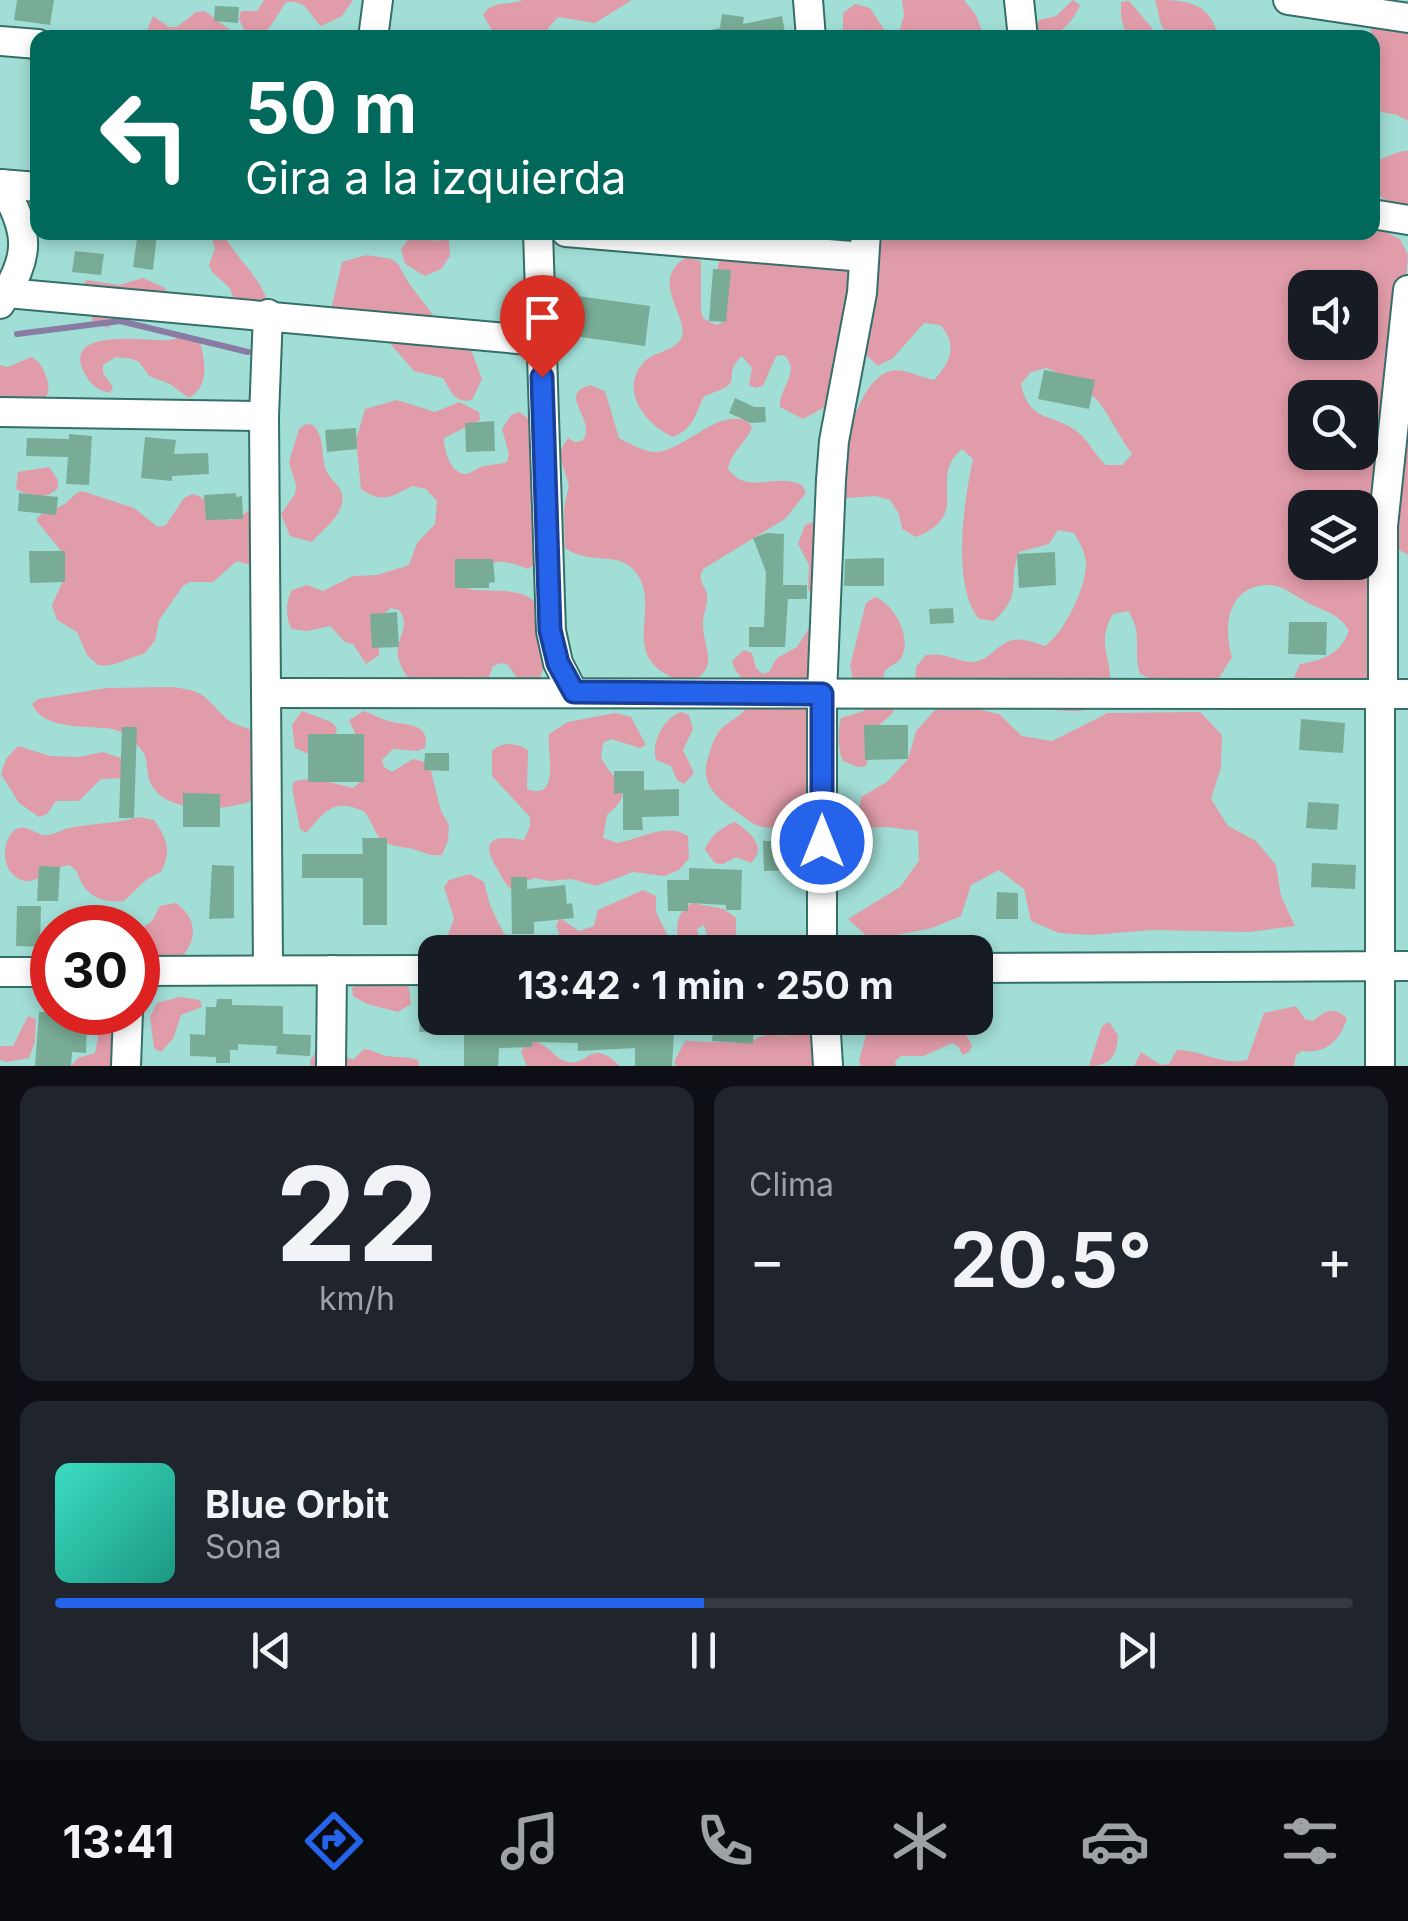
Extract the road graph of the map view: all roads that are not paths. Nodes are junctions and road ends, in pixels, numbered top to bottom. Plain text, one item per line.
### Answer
1 (378, 0) edge
2 (808, 0) edge
3 (1020, 0) edge
4 (1288, 0) edge
5 (1408, 18) edge
6 (373, 30) edge
7 (810, 30) edge
8 (1022, 30) edge
9 (0, 41) edge
10 (30, 43) edge
11 (1, 184) edge
12 (30, 186) edge
13 (1380, 215) edge
14 (1408, 220) edge
15 (538, 240) edge
16 (765, 240) edge
17 (865, 244) edge
18 (1408, 290) edge
19 (3, 299) edge
20 (268, 314) junction
21 (540, 341) junction
22 (0, 412) edge
23 (264, 416) junction
24 (574, 692) junction
25 (266, 693) junction
26 (822, 694) junction
27 (1390, 694) edge
28 (822, 935) edge
29 (1380, 966) junction
30 (1408, 966) edge
31 (993, 968) edge
32 (268, 970) junction
33 (332, 970) junction
34 (418, 970) edge
35 (160, 971) edge
36 (0, 972) edge
37 (30, 972) edge
38 (127, 1035) edge
39 (826, 1035) edge
40 (126, 1066) edge
41 (330, 1066) edge
42 (828, 1066) edge
43 (1380, 1066) edge

1 - 6 street
2 - 7 street
3 - 8 street
4 - 5 street
9 - 10 street
11 - 12 street
11 - 19 street
13 - 14 street
15 - 21 street
16 - 17 street
17 - 26 street
18 - 27 street
19 - 20 street
20 - 21 street
20 - 23 street
21 - 24 street
22 - 23 street
23 - 25 street
24 - 25 street
24 - 26 street
25 - 32 street
26 - 27 street
26 - 28 street
27 - 29 street
29 - 30 street
29 - 31 street
29 - 43 street
32 - 33 street
32 - 35 street
33 - 34 street
33 - 41 street
36 - 37 street
38 - 40 street
39 - 42 street

